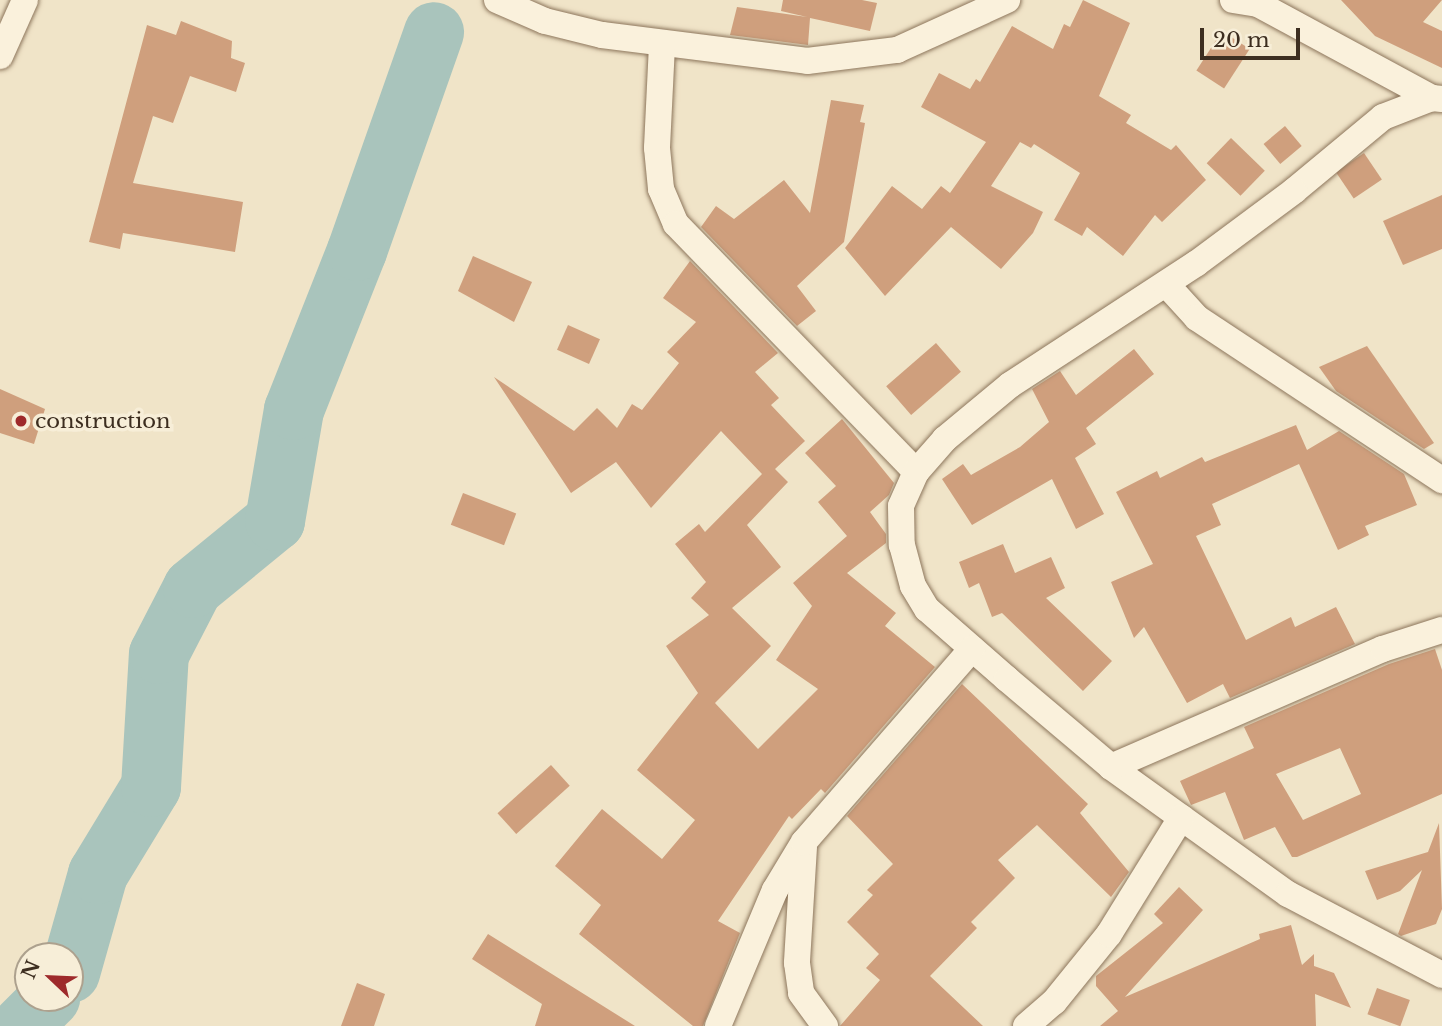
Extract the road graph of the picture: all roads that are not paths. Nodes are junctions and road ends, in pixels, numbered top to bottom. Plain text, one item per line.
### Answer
1 (25, 0) edge
2 (497, 0) edge
3 (1007, 0) edge
4 (1233, 0) edge
5 (662, 45) junction
6 (0, 56) edge
7 (1437, 98) edge
8 (1166, 284) junction
9 (916, 472) junction
10 (1442, 480) edge
11 (1442, 629) edge
12 (972, 649) junction
13 (1111, 767) junction
14 (1181, 818) junction
15 (804, 842) junction
16 (1442, 975) edge
17 (718, 1026) edge
18 (825, 1026) edge
19 (1026, 1026) edge

1 - 6 street
2 - 5 street
3 - 5 street
4 - 7 street
5 - 9 street
7 - 8 street
8 - 9 street
8 - 10 street
9 - 12 street
11 - 13 street
12 - 13 street
12 - 15 street
13 - 14 street
14 - 16 street
14 - 19 street
15 - 17 street
15 - 18 street

